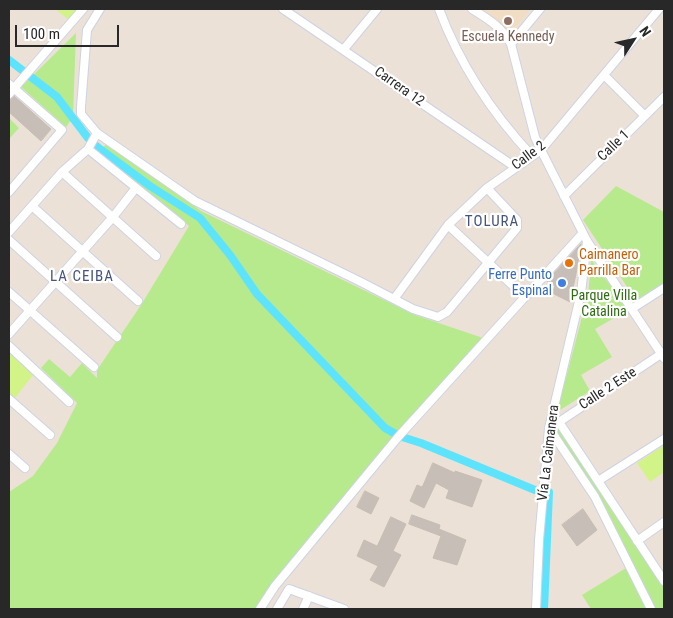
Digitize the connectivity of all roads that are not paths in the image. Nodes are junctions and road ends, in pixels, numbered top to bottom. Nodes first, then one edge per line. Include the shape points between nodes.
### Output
1 (83, 9) edge
2 (100, 9) edge
3 (282, 9) edge
4 (377, 9) edge
5 (439, 9) edge
6 (472, 9) edge
7 (540, 9) edge
8 (659, 9) edge
9 (78, 16) junction
10 (88, 27) junction
11 (511, 44) junction
12 (344, 49) junction
13 (604, 75) junction
14 (11, 89) edge
15 (664, 97) edge
16 (645, 116) junction
17 (98, 133) junction
18 (88, 149) junction
19 (542, 150) junction
20 (532, 156) junction
21 (515, 167) junction
22 (62, 172) junction
23 (487, 188) junction
24 (135, 189) junction
25 (9, 192) edge
26 (564, 196) junction
27 (32, 206) junction
28 (113, 217) junction
29 (181, 224) dead end
30 (448, 224) junction
31 (9, 232) edge
32 (585, 237) junction
33 (9, 240) edge
34 (83, 251) junction
35 (156, 256) dead end
36 (489, 263) junction
37 (56, 281) junction
38 (664, 288) edge
39 (9, 292) edge
40 (524, 296) junction
41 (394, 299) junction
42 (138, 301) dead end
43 (633, 308) junction
44 (30, 310) junction
45 (9, 334) edge
46 (117, 338) dead end
47 (9, 346) edge
48 (663, 355) edge
49 (94, 367) dead end
50 (9, 399) edge
51 (68, 402) dead end
52 (559, 422) junction
53 (550, 424) junction
54 (50, 435) dead end
55 (664, 439) edge
56 (9, 454) edge
57 (26, 468) dead end
58 (598, 481) junction
59 (664, 522) edge
60 (637, 541) junction
61 (664, 580) edge
62 (309, 596) junction
63 (260, 609) edge
64 (278, 609) edge
65 (303, 609) edge
66 (344, 609) edge
67 (536, 609) edge
68 (651, 609) edge

1 - 9 street
2 - 10 street
3 - 12 street, Carrera 12
4 - 12 street
5 - 20 street via 450,37 478,88 512,135
6 - 11 street via 495,24
7 - 11 street
8 - 13 street, Calle 2
9 - 10 street
9 - 14 street
10 - 17 street via 80,107
11 - 19 street via 535,137
12 - 21 street, Carrera 12
13 - 16 street
13 - 19 street, Calle 2
14 - 25 street via 62,130
15 - 16 street, Calle 1
16 - 26 street, Calle 1
17 - 18 street
17 - 41 street via 195,201
18 - 22 street
18 - 24 street
19 - 20 street, Calle 2
19 - 26 street
20 - 21 street, Calle 2
21 - 23 street, Calle 2
22 - 27 street
22 - 28 street
23 - 30 street, Calle 2
23 - 36 street via 517,220 517,228
24 - 28 street
24 - 29 street
26 - 32 street
27 - 31 street
27 - 34 street
28 - 34 street
28 - 35 street
30 - 36 street
30 - 41 street, Calle 2
32 - 40 street
32 - 43 street
32 - 53 street, Vía La Caimanera via 581,294
33 - 37 street
34 - 37 street
34 - 42 street
36 - 40 street
36 - 41 street via 438,317 426,315
37 - 44 street
37 - 46 street
38 - 43 street
39 - 44 street
40 - 63 street via 347,497
43 - 48 street
44 - 45 street
44 - 49 street
47 - 51 street
48 - 52 street, Calle 2 Este
50 - 54 street
52 - 53 street
52 - 58 street
53 - 67 street, Vía La Caimanera
53 - 68 street via 595,497
55 - 58 street
56 - 57 street
58 - 60 street
59 - 60 street
60 - 61 street
62 - 64 street via 289,589
62 - 65 street
62 - 66 street

